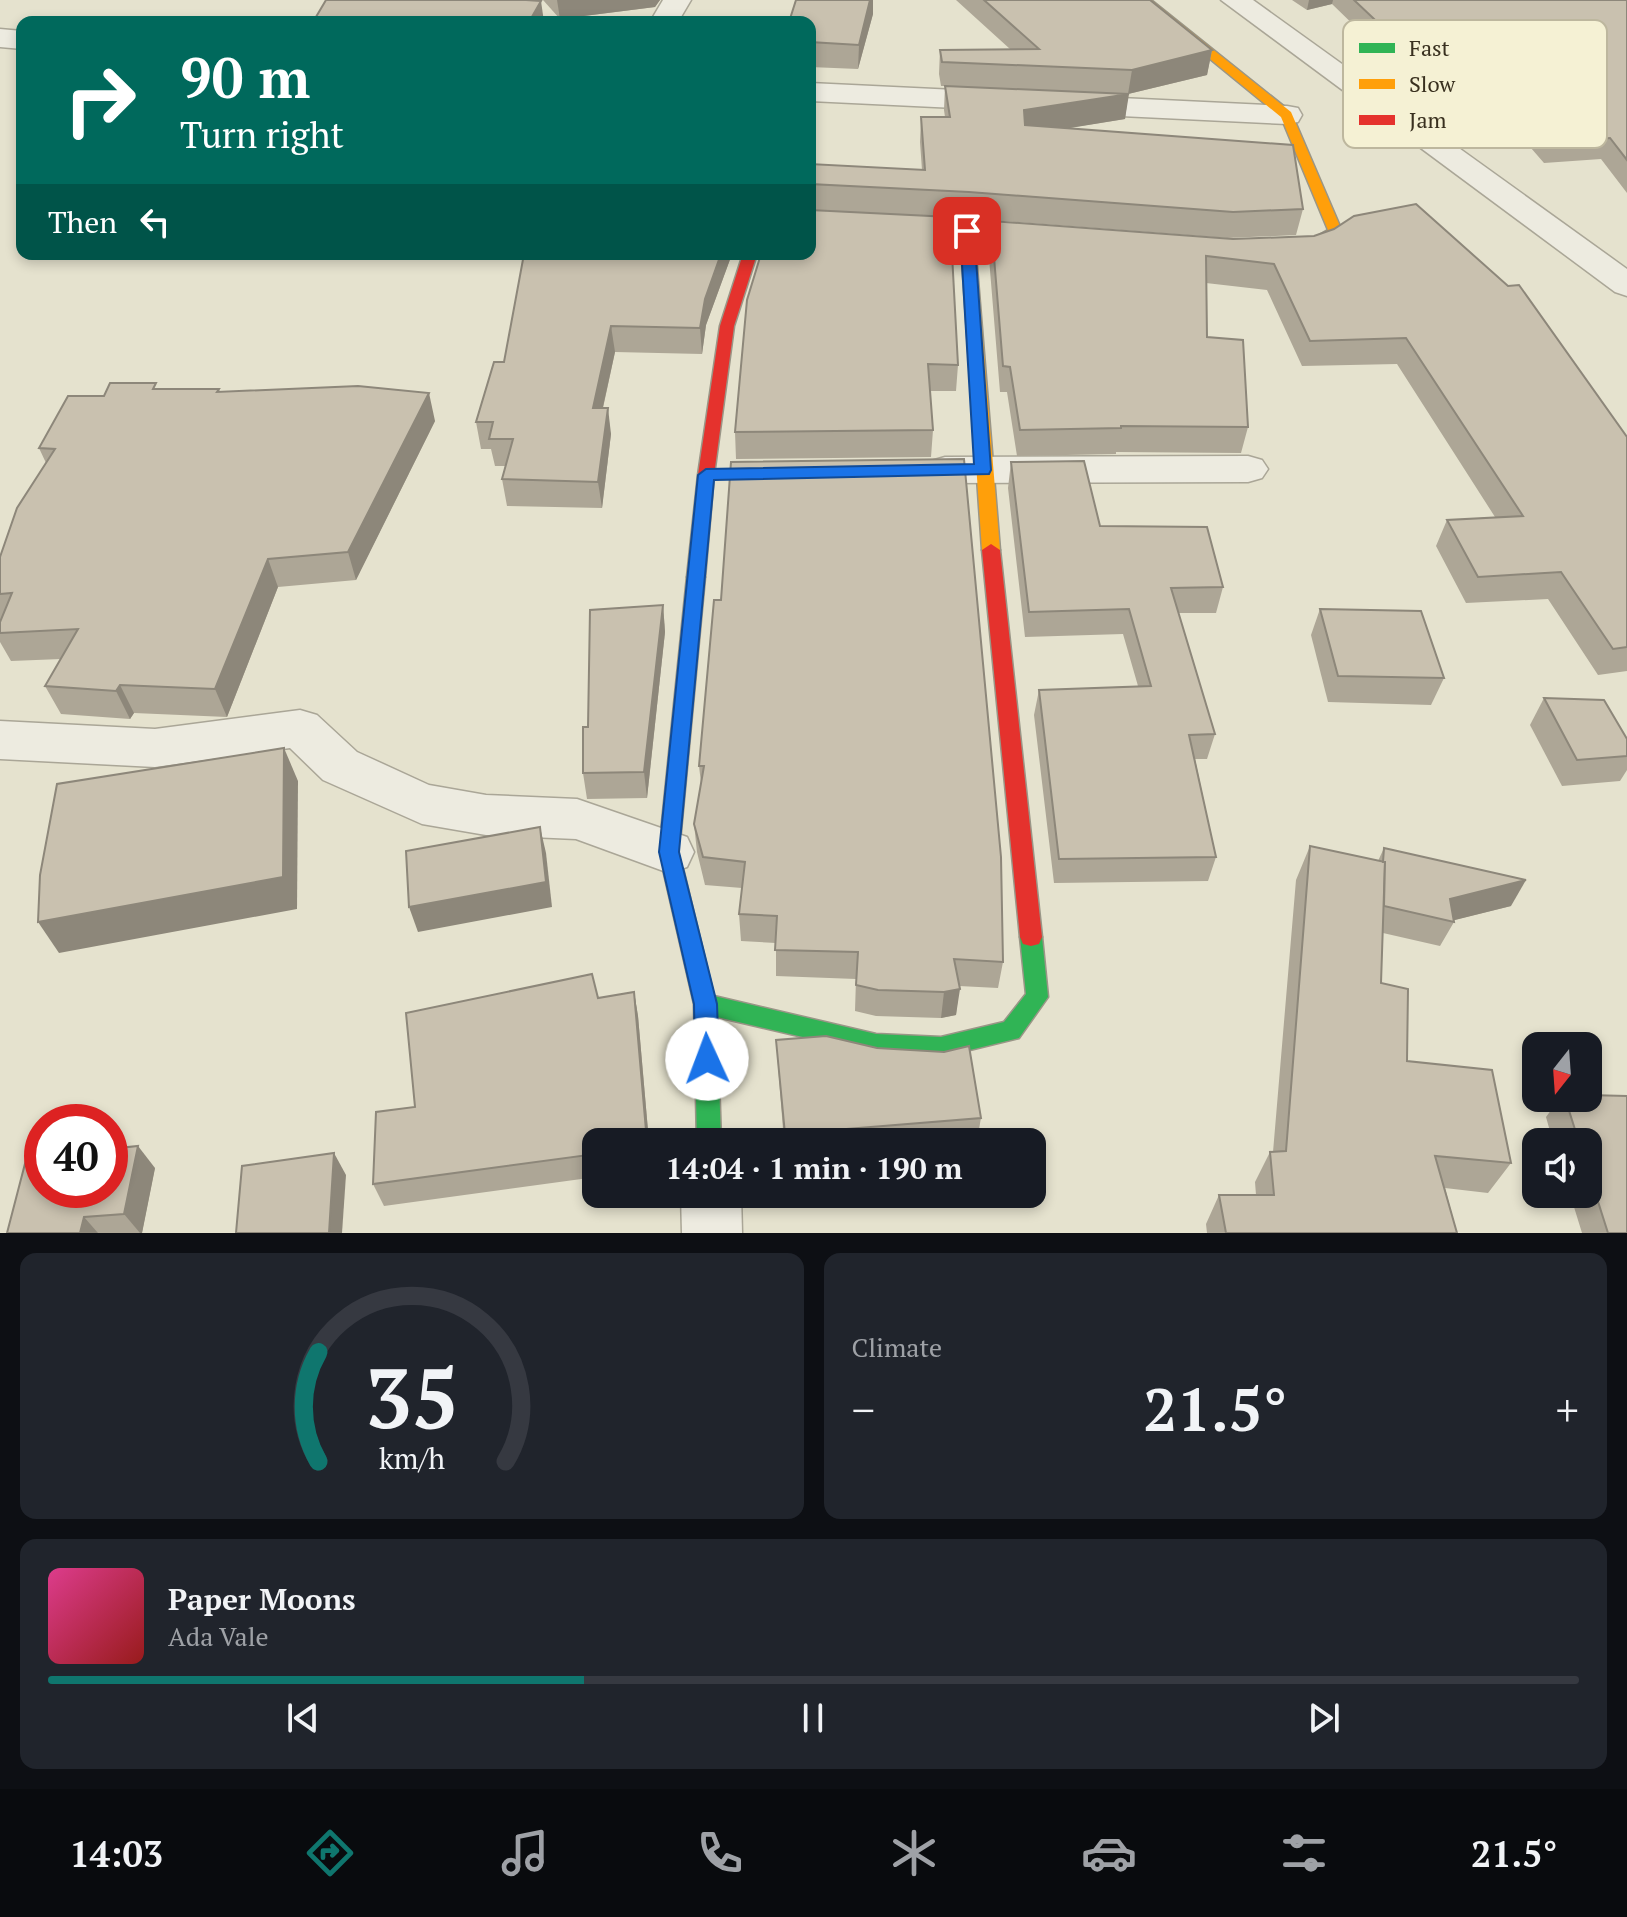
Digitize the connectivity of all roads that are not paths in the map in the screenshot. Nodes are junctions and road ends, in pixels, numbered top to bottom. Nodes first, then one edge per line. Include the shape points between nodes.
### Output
1 (1144, 0) edge
2 (1235, 0) edge
3 (1343, 79) edge
4 (820, 92) edge
5 (1287, 115) junction
6 (1439, 148) edge
7 (967, 231) dead end
8 (1259, 250) edge
9 (748, 260) edge
10 (1627, 285) edge
11 (1248, 469) dead end
12 (983, 470) junction
13 (906, 471) edge
14 (0, 740) edge
15 (669, 852) junction
16 (705, 1004) junction
17 (709, 1128) edge
18 (711, 1208) edge
19 (712, 1233) edge

1 - 5 street
2 - 3 street
4 - 5 street
5 - 8 street via 1335,231 1307,248
6 - 10 street
7 - 12 street
9 - 15 street via 727,326 722,474
11 - 12 street
12 - 13 street
12 - 16 street via 1037,997 1011,1031 941,1047 876,1044
14 - 15 street via 155,748 300,728 340,766 422,804 486,815 577,819
15 - 16 street
16 - 17 street
18 - 19 street

